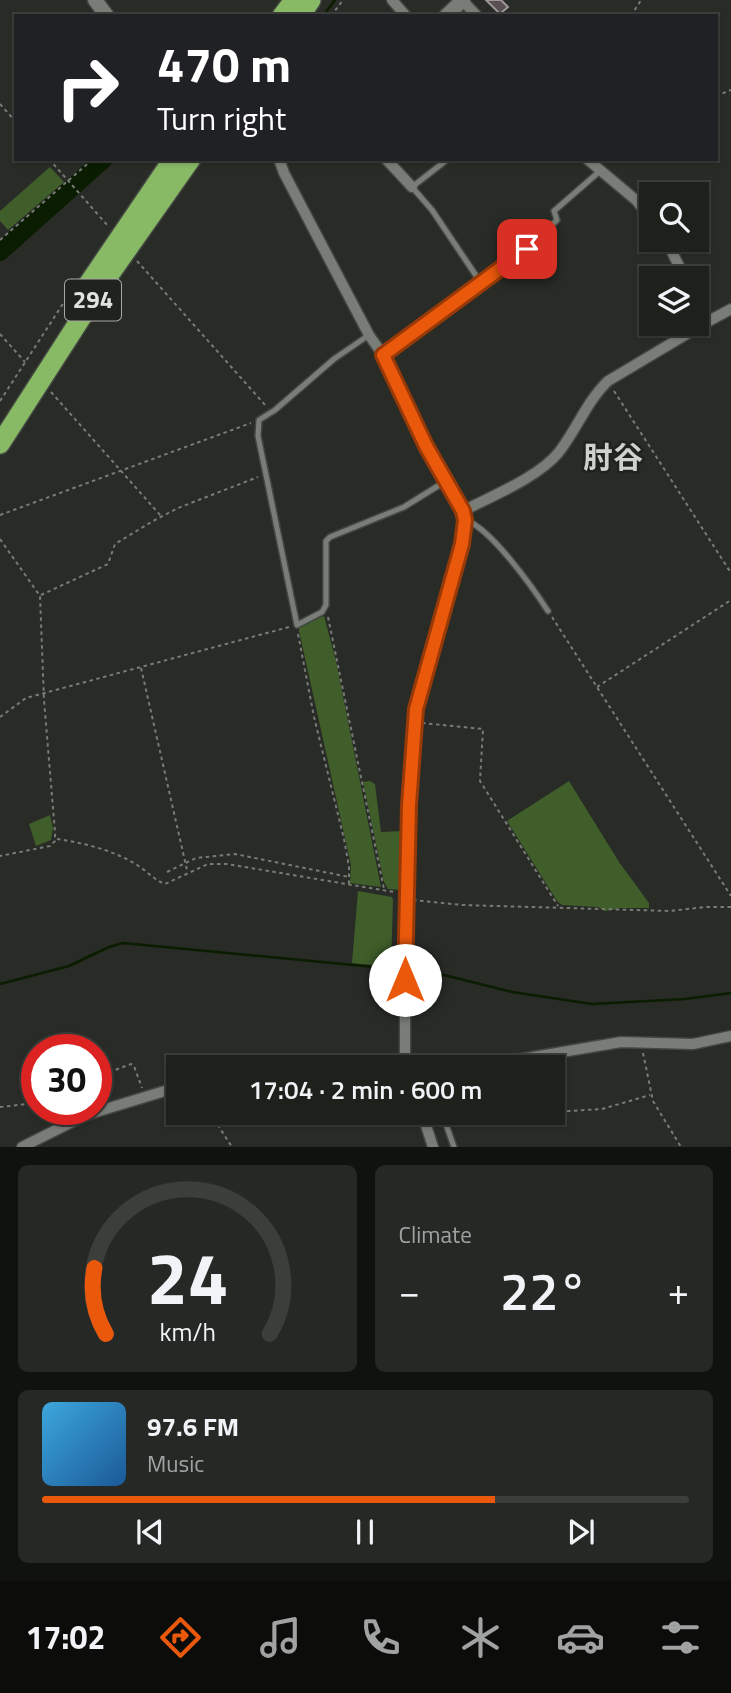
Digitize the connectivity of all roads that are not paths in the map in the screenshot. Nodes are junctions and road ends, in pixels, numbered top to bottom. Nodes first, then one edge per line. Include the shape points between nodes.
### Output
1 (393, 0) edge
2 (463, 0) edge
3 (404, 14) edge
4 (448, 14) edge
5 (475, 14) edge
6 (172, 161) edge
7 (189, 161) edge
8 (280, 161) edge
9 (388, 161) edge
10 (445, 161) edge
11 (589, 161) edge
12 (600, 171) junction
13 (412, 187) junction
14 (639, 204) edge
15 (122, 244) junction
16 (481, 284) junction
17 (731, 309) edge
18 (709, 320) edge
19 (369, 335) junction
20 (682, 336) edge
21 (383, 355) junction
22 (0, 420) edge
23 (0, 444) edge
24 (447, 480) junction
25 (464, 516) junction
26 (548, 611) road end
27 (731, 1036) edge
28 (404, 1055) edge
29 (543, 1055) edge
30 (166, 1091) edge
31 (426, 1125) edge
32 (446, 1125) edge
33 (22, 1147) edge
34 (433, 1147) edge
35 (454, 1147) edge

1 - 3 street
2 - 4 street
2 - 5 street
6 - 15 highway, 294
7 - 15 highway, 294
8 - 19 street
9 - 13 street
10 - 13 lane
11 - 12 street
12 - 14 street
12 - 16 lane via 554,211 557,220 527,249
13 - 16 lane
15 - 22 highway, 294
15 - 23 highway, 294
16 - 21 lane
17 - 18 street
19 - 21 street
19 - 24 lane via 259,420 258,436 297,625 326,605 326,541 330,537 404,508
20 - 25 street via 595,393 553,460
21 - 24 street
24 - 25 street
25 - 26 lane via 490,537
25 - 28 street via 462,544 414,723 405,897
27 - 29 street via 684,1045 641,1041
30 - 33 street via 86,1115
31 - 34 street
32 - 35 lane

